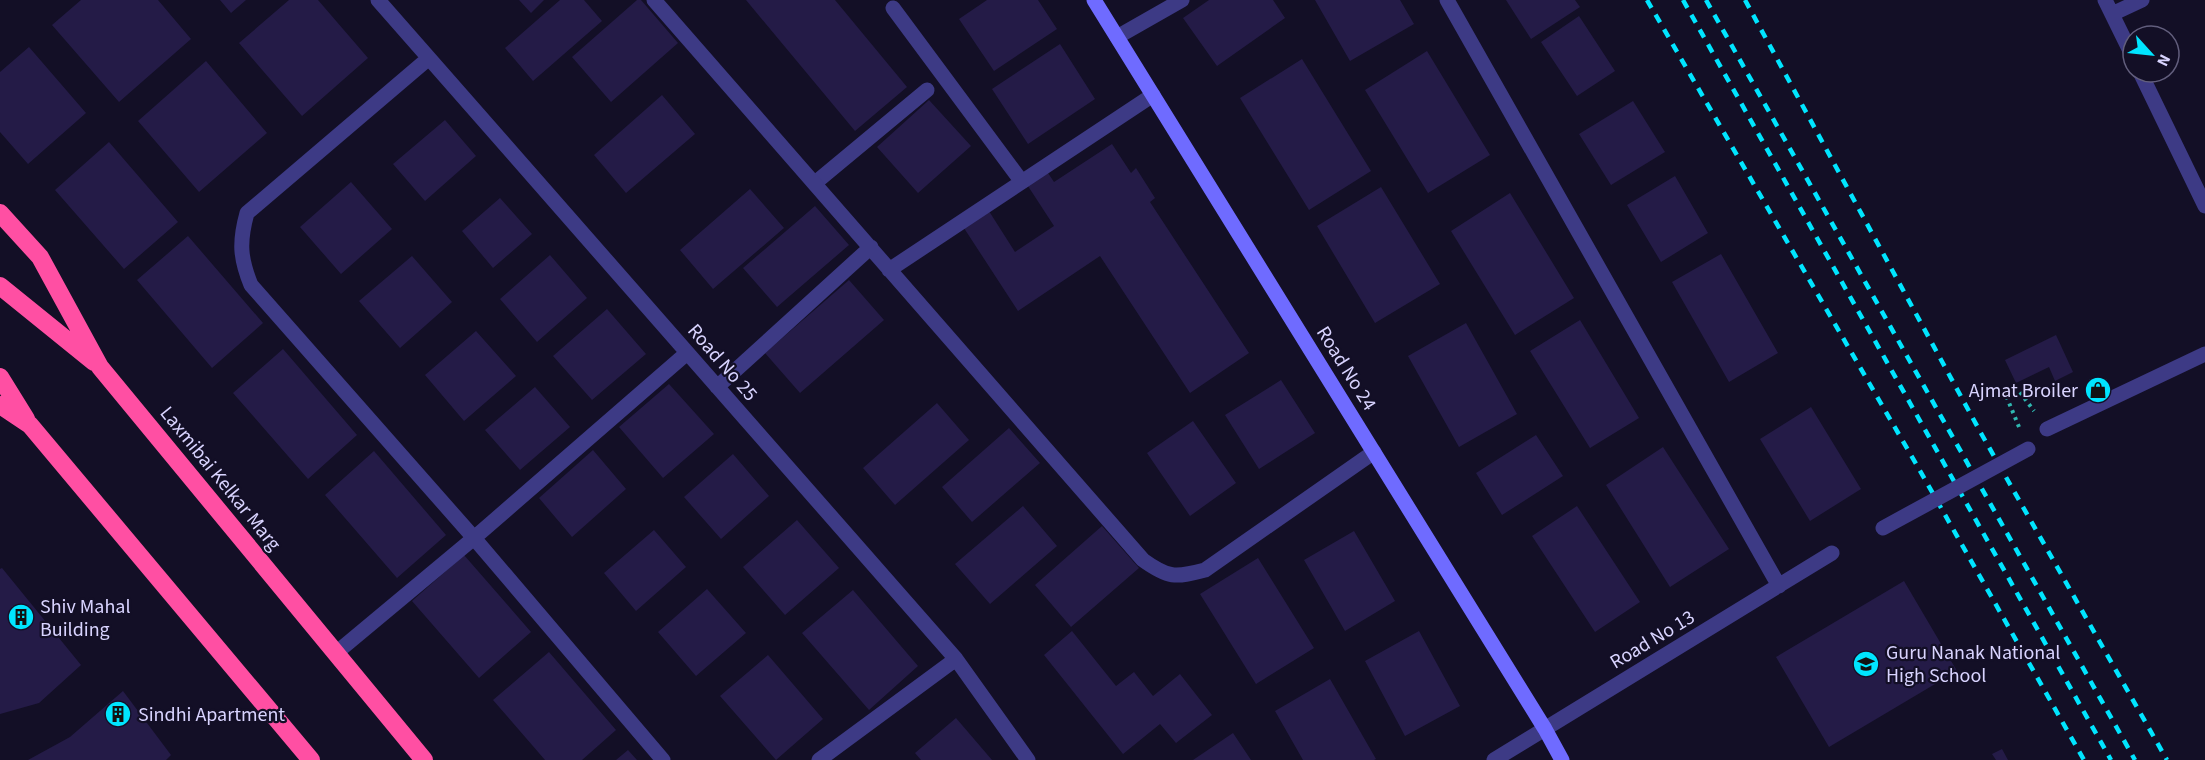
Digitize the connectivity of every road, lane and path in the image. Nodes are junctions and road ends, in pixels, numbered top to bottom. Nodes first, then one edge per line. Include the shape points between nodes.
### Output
1 (378, 0) edge
2 (654, 0) edge
3 (1094, 0) edge
4 (1182, 0) edge
5 (1447, 0) edge
6 (2142, 0) edge
7 (2109, 7) edge
8 (893, 8) dead end
9 (2121, 32) edge
10 (1117, 37) junction
11 (429, 58) junction
12 (2146, 84) edge
13 (927, 90) dead end
14 (1153, 95) junction
15 (1022, 182) junction
16 (815, 183) junction
17 (2205, 206) edge
18 (0, 213) edge
19 (871, 247) junction
20 (889, 270) junction
21 (2, 288) edge
22 (687, 353) junction
23 (2205, 354) edge
24 (100, 367) junction
25 (0, 377) edge
26 (717, 387) junction
27 (0, 405) edge
28 (30, 426) junction
29 (2047, 429) joint
30 (2028, 449) joint
31 (1374, 452) junction
32 (1883, 528) dead end
33 (474, 538) junction
34 (1832, 553) dead end
35 (1779, 586) junction
36 (336, 653) junction
37 (956, 660) junction
38 (1545, 729) junction
39 (311, 760) edge
40 (424, 760) edge
41 (663, 760) edge
42 (819, 760) edge
43 (1028, 760) edge
44 (1494, 760) edge
45 (1562, 760) edge

1 - 11 street, Road No 25
2 - 16 street
3 - 10 street, Road No 24
4 - 10 street
5 - 35 street
6 - 7 street
7 - 9 street
8 - 15 street
10 - 14 street, Road No 24
11 - 22 street, Road No 25
11 - 33 street via 247,213 241,234 242,263 251,285
12 - 17 street
13 - 16 street
14 - 15 street
14 - 31 street, Road No 24
15 - 20 street
16 - 19 street
18 - 24 highway, Laxmibai Kelkar Marg via 40,257
19 - 20 street
19 - 26 street
20 - 31 street via 1143,560 1163,574 1185,575 1205,570
21 - 24 highway
22 - 26 street, Road No 25
22 - 33 street
23 - 29 street
24 - 36 highway, Laxmibai Kelkar Marg
25 - 28 highway
26 - 37 street, Road No 25
27 - 28 highway
28 - 39 highway
29 - 30 path via 2019,391 2004,393
30 - 32 street, bridge
31 - 38 street, Road No 24
33 - 36 street
33 - 41 street
34 - 35 street, Road No 13
35 - 38 street, Road No 13
36 - 40 highway, Laxmibai Kelkar Marg
37 - 42 street
37 - 43 street, Road No 25
38 - 44 street, Road No 13
38 - 45 street, Road No 24

